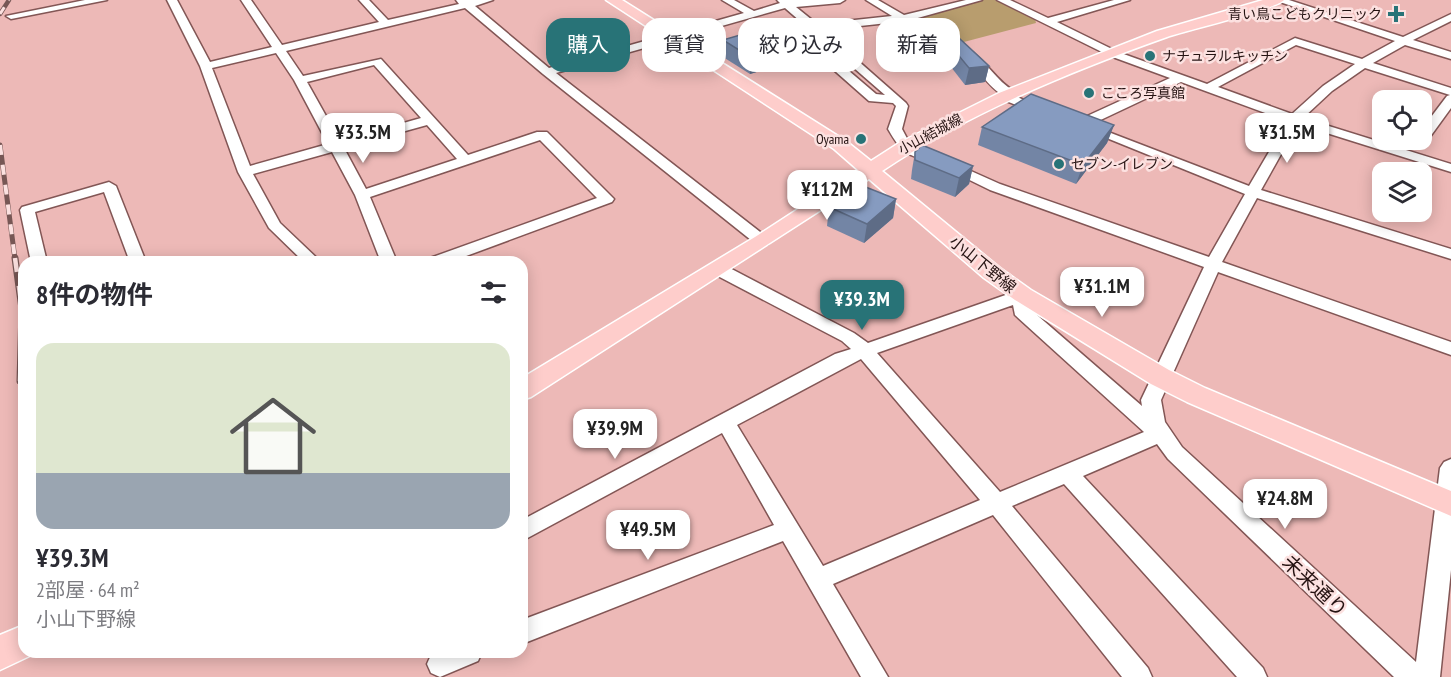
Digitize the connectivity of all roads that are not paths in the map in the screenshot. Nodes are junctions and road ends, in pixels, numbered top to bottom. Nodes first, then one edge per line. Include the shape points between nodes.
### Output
1 (22, 0) edge
2 (102, 0) edge
3 (172, 0) edge
4 (246, 0) edge
5 (364, 0) edge
6 (488, 0) edge
7 (613, 0) edge
8 (727, 0) edge
9 (840, 0) edge
10 (871, 0) edge
11 (977, 0) edge
12 (1002, 0) edge
13 (1125, 0) edge
14 (1278, 0) edge
15 (464, 2) edge
16 (783, 2) edge
17 (771, 8) junction
18 (752, 14) junction
19 (642, 18) edge
20 (782, 18) edge
21 (801, 18) edge
22 (899, 18) edge
23 (907, 18) edge
24 (1450, 18) edge
25 (726, 21) edge
26 (1047, 22) junction
27 (386, 24) junction
28 (1404, 41) junction
29 (278, 49) junction
30 (960, 50) edge
31 (1114, 54) junction
32 (1451, 56) edge
33 (1365, 64) junction
34 (207, 66) junction
35 (546, 71) edge
36 (547, 72) edge
37 (726, 72) edge
38 (843, 72) edge
39 (864, 72) edge
40 (1180, 78) junction
41 (300, 80) junction
42 (1208, 88) junction
43 (1451, 92) edge
44 (1008, 95) junction
45 (897, 99) junction
46 (1451, 99) edge
47 (1294, 119) junction
48 (429, 120) junction
49 (1069, 121) junction
50 (1432, 125) edge
51 (905, 147) junction
52 (336, 148) junction
53 (1414, 150) edge
54 (1410, 155) junction
55 (465, 160) junction
56 (1451, 168) edge
57 (870, 169) junction
58 (245, 172) junction
59 (1252, 192) junction
60 (362, 195) junction
61 (762, 241) junction
62 (1451, 254) edge
63 (38, 256) edge
64 (136, 256) edge
65 (308, 256) edge
66 (387, 256) edge
67 (452, 256) edge
68 (1213, 264) junction
69 (718, 269) junction
70 (1023, 295) junction
71 (1451, 349) edge
72 (864, 350) junction
73 (1160, 377) junction
74 (528, 386) edge
75 (726, 423) junction
76 (1160, 434) junction
77 (1451, 468) edge
78 (1067, 473) junction
79 (1449, 503) edge
80 (996, 504) junction
81 (528, 528) edge
82 (789, 529) junction
83 (818, 579) junction
84 (1444, 594) edge
85 (528, 630) edge
86 (18, 644) edge
87 (0, 653) edge
88 (454, 658) edge
89 (440, 664) dead end
90 (875, 677) edge
91 (1139, 677) edge
92 (1254, 677) edge
93 (1413, 677) edge
94 (1427, 677) edge

1 - 2 street via 11,16
3 - 34 street
4 - 29 street
5 - 27 street
6 - 15 street
7 - 19 main road, 小山下野線
8 - 18 street
9 - 16 street
10 - 22 street
11 - 23 street
12 - 26 street
13 - 26 street
14 - 28 street
14 - 31 main road, 小山結城線 via 1193,23
15 - 27 street
15 - 35 street
16 - 17 street
16 - 21 street
17 - 18 street
17 - 20 street
18 - 25 street
24 - 28 street, 未来通り
26 - 31 street
27 - 29 street
28 - 32 street
28 - 33 street, 未来通り
29 - 34 street
29 - 41 street
30 - 44 street
31 - 40 street
31 - 44 main road, 小山結城線
33 - 42 street via 1295,41
33 - 43 street
33 - 47 street, 未来通り via 1308,103
34 - 58 street
36 - 61 street
37 - 57 main road, 小山下野線 via 840,145
38 - 45 street via 873,98
39 - 45 street
40 - 42 street
40 - 49 street
41 - 48 street via 377,61
41 - 52 street
42 - 47 street
44 - 49 street
44 - 51 main road, 小山結城線
45 - 51 street via 902,106 895,129
46 - 50 street
47 - 54 street
47 - 59 street, 未来通り
48 - 52 street
48 - 55 street
49 - 59 street
51 - 57 main road, 小山結城線
51 - 68 street via 995,187
52 - 58 street
52 - 60 street
53 - 54 street
54 - 56 street
55 - 60 street
55 - 67 street via 542,135 607,199
57 - 61 main road, 小山結城線
57 - 70 main road, 小山下野線
58 - 65 street via 274,225
59 - 62 street
59 - 68 street, 未来通り
60 - 66 street
61 - 69 main road, 小山結城線
63 - 64 street via 27,210 109,186
68 - 71 street
68 - 73 street, 未来通り
69 - 72 street via 848,337
69 - 74 main road, 小山結城線
70 - 72 street
70 - 73 main road, 小山下野線
70 - 76 street via 1021,311
72 - 75 street
72 - 80 street
73 - 76 street, 未来通り via 1151,400 1151,416
73 - 79 main road, 小山下野線
75 - 81 street
75 - 82 street
76 - 78 street
76 - 93 street, 未来通り via 1223,501
77 - 79 street
78 - 80 street
78 - 92 street
79 - 84 street
80 - 83 street
80 - 91 street
82 - 83 street
82 - 85 street
83 - 90 street
84 - 94 street
86 - 87 main road
88 - 89 street

